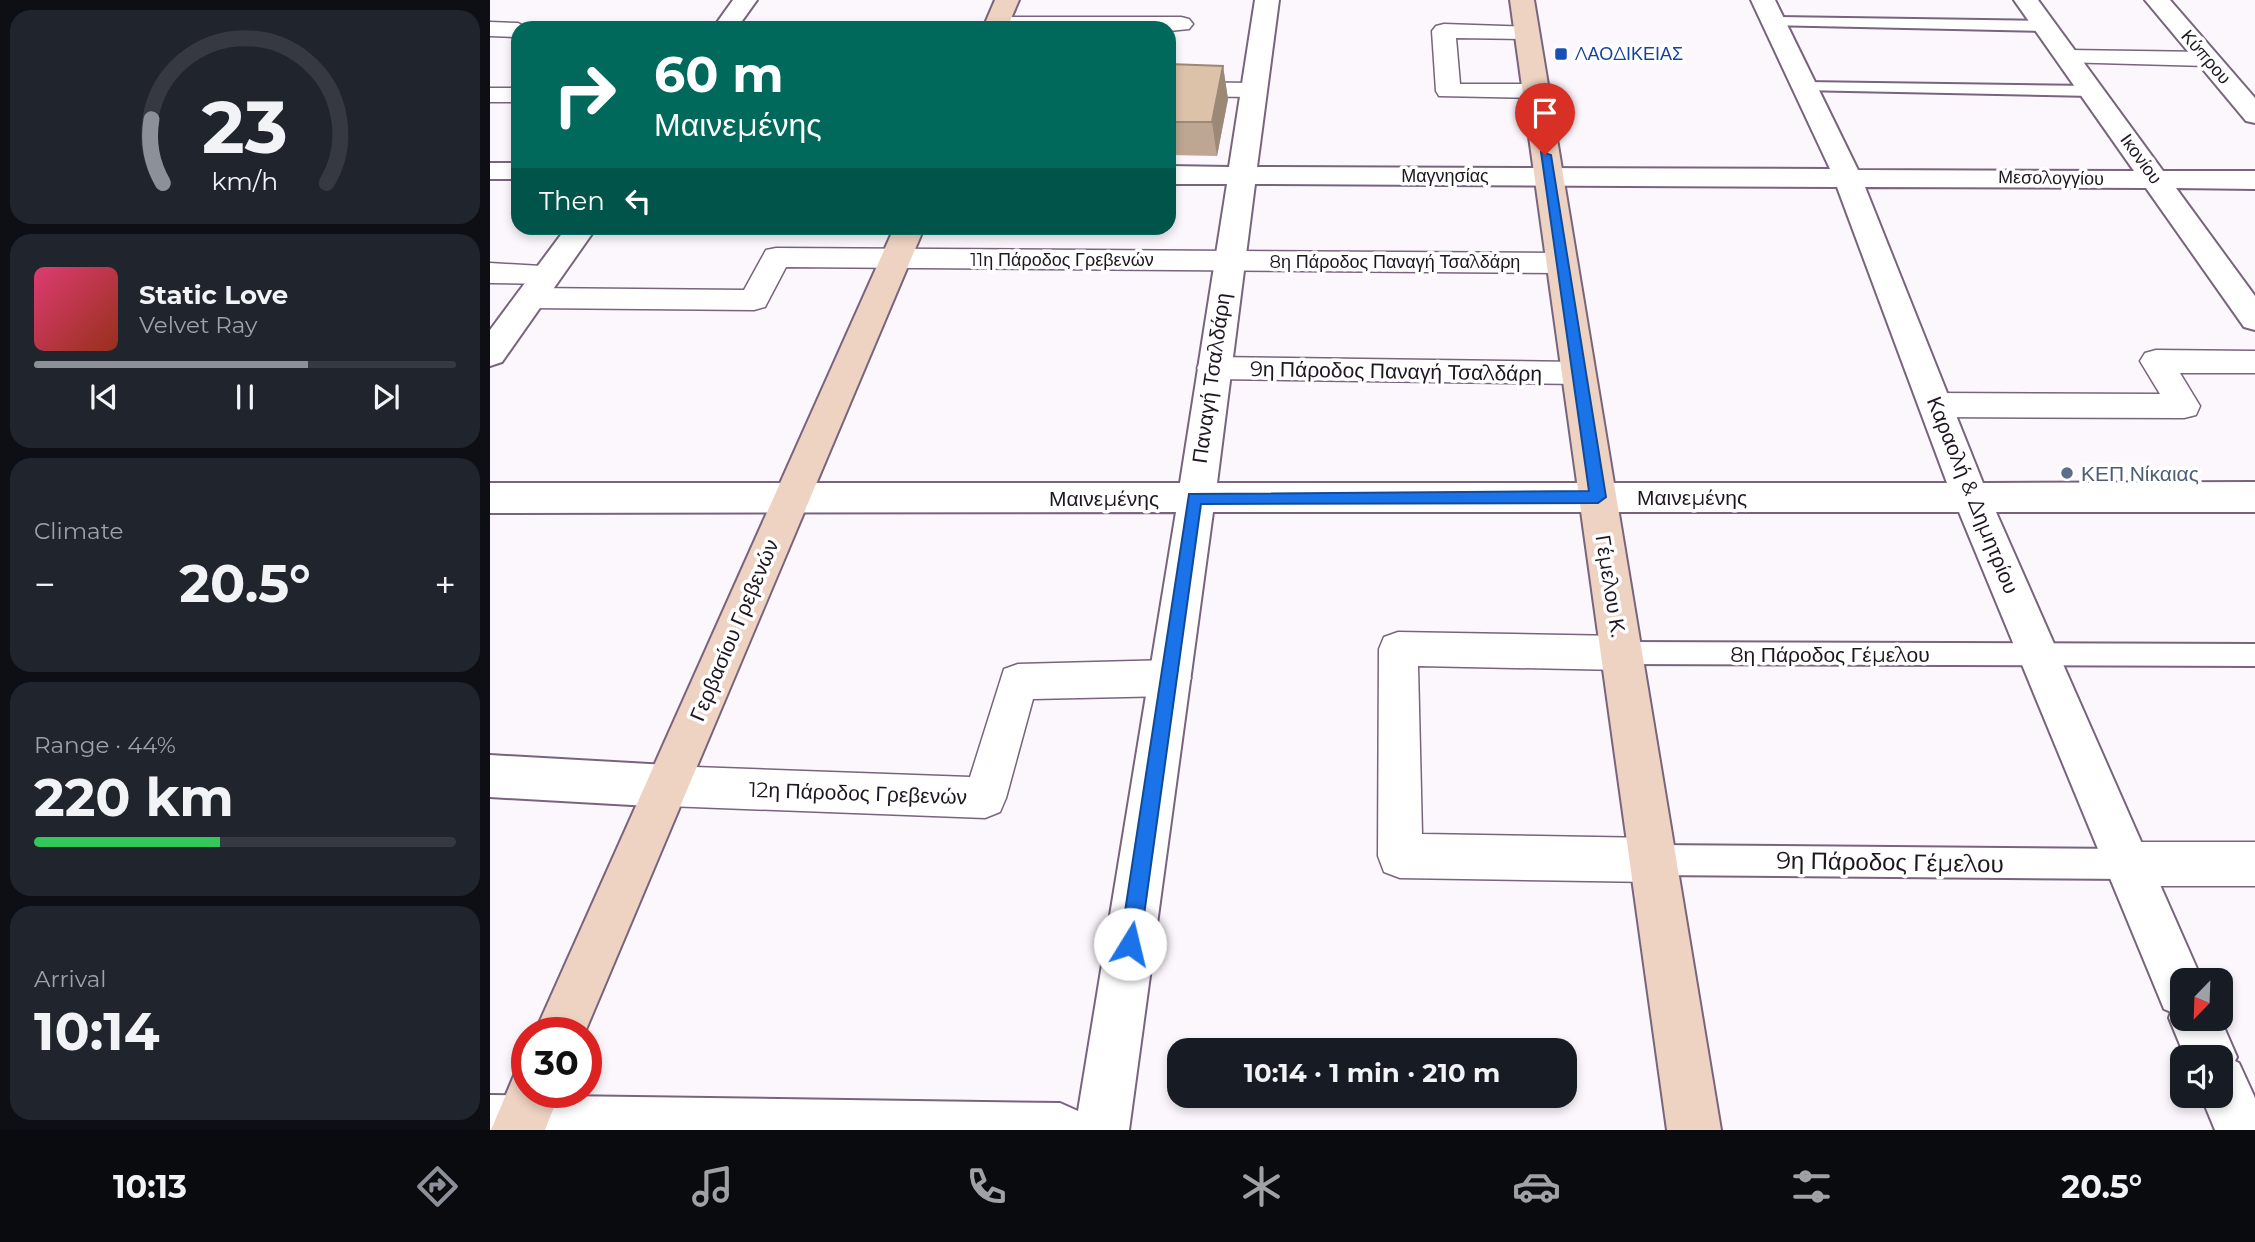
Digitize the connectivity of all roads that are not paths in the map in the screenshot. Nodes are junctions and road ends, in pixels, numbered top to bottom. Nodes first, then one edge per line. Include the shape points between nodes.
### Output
1 (745, 0) edge
2 (1007, 0) edge
3 (1267, 0) edge
4 (2026, 0) edge
5 (2157, 0) edge
6 (1769, 11) edge
7 (1524, 16) edge
8 (730, 21) edge
9 (998, 21) edge
10 (1176, 24) edge
11 (1181, 24) dead end
12 (2045, 26) junction
13 (490, 29) edge
14 (511, 30) edge
15 (2068, 57) junction
16 (2214, 67) junction
17 (2255, 75) edge
18 (1805, 87) junction
19 (1176, 89) edge
20 (1253, 90) junction
21 (1535, 91) junction
22 (2092, 91) junction
23 (490, 95) edge
24 (511, 95) edge
25 (2255, 115) edge
26 (490, 171) edge
27 (511, 171) edge
28 (1176, 175) edge
29 (1241, 175) junction
30 (1549, 176) junction
31 (1847, 176) junction
32 (2156, 179) junction
33 (2255, 180) edge
34 (576, 235) edge
35 (902, 243) edge
36 (1228, 261) junction
37 (1562, 263) junction
38 (490, 273) edge
39 (539, 286) junction
40 (2254, 316) edge
41 (490, 354) edge
42 (2255, 362) edge
43 (1213, 368) junction
44 (1579, 373) junction
45 (1935, 405) junction
46 (1970, 495) junction
47 (1598, 497) junction
48 (2255, 497) edge
49 (490, 498) edge
50 (792, 498) junction
51 (1194, 498) junction
52 (1621, 653) junction
53 (2039, 655) junction
54 (2255, 655) edge
55 (1171, 678) junction
56 (490, 776) edge
57 (667, 786) junction
58 (1653, 860) junction
59 (2128, 864) junction
60 (2255, 864) edge
61 (2172, 968) edge
62 (567, 1017) edge
63 (2233, 1108) edge
64 (516, 1116) edge
65 (1060, 1130) edge
66 (1102, 1130) edge
67 (1695, 1130) edge
68 (2242, 1130) edge

1 - 8 street
2 - 9 main road
3 - 20 street, Παναγή Τσαλδάρη
4 - 12 street, Ικονίου
5 - 16 street, Κύπρου
6 - 12 lane
6 - 18 street, Καραολή & Δημητρίου
7 - 21 main road, Γέμελου Κ.
7 - 21 street via 1444,31 1448,91
10 - 11 street
12 - 15 street, Ικονίου
13 - 14 street
15 - 16 street
15 - 22 street, Ικονίου
16 - 17 street
16 - 25 street, Κύπρου
18 - 22 lane
18 - 31 street, Καραολή & Δημητρίου
19 - 20 street
20 - 29 street, Παναγή Τσαλδάρη
21 - 30 main road, Γέμελου Κ.
22 - 32 street, Ικονίου
23 - 24 street
26 - 27 street
28 - 29 street, Μαγνησίας
29 - 30 street, Μαγνησίας
29 - 36 street, Παναγή Τσαλδάρη
30 - 31 street, Μαγνησίας
30 - 37 main road, Γέμελου Κ.
31 - 32 street, Μεσολογγίου
31 - 45 street, Καραολή & Δημητρίου
32 - 33 street, Μεσολογγίου
32 - 40 street, Ικονίου
34 - 39 street
35 - 36 street, 11η Πάροδος Γρεβενών
35 - 39 street, 11η Πάροδος Γρεβενών via 776,257 754,300
35 - 50 main road, Γερβασίου Γρεβενών
36 - 37 street, 8η Πάροδος Παναγή Τσαλδάρη
36 - 43 street, Παναγή Τσαλδάρη
37 - 44 main road, Γέμελου Κ.
38 - 39 street
39 - 41 street
42 - 45 street via 2156,361 2184,406
43 - 44 street, 9η Πάροδος Παναγή Τσαλδάρη
43 - 51 street, Παναγή Τσαλδάρη
44 - 47 main road, Γέμελου Κ.
45 - 46 street, Καραολή & Δημητρίου
46 - 47 street, Μαινεμένης
46 - 48 street, Μαινεμένης
46 - 53 street, Καραολή & Δημητρίου
47 - 51 street, Μαινεμένης
47 - 52 main road, Γέμελου Κ.
49 - 50 street, Μαινεμένης
50 - 51 street, Μαινεμένης
50 - 57 main road, Γερβασίου Γρεβενών
51 - 55 street, Παναγή Τσαλδάρη
52 - 53 lane, 8η Πάροδος Γέμελου
52 - 58 main road, Γέμελου Κ.
52 - 58 street via 1398,649 1400,856
53 - 54 lane, 8η Πάροδος Γέμελου
53 - 59 street, Καραολή & Δημητρίου
55 - 57 street, 12η Πάροδος Γρεβενών via 1018,682 985,798
55 - 66 street, Παναγή Τσαλδάρη
56 - 57 street
57 - 62 main road, Γερβασίου Γρεβενών
58 - 59 lane, 9η Πάροδος Γέμελου
58 - 67 main road, Γέμελου Κ.
59 - 60 street
59 - 61 street, Καραολή & Δημητρίου
63 - 68 street
64 - 65 street

